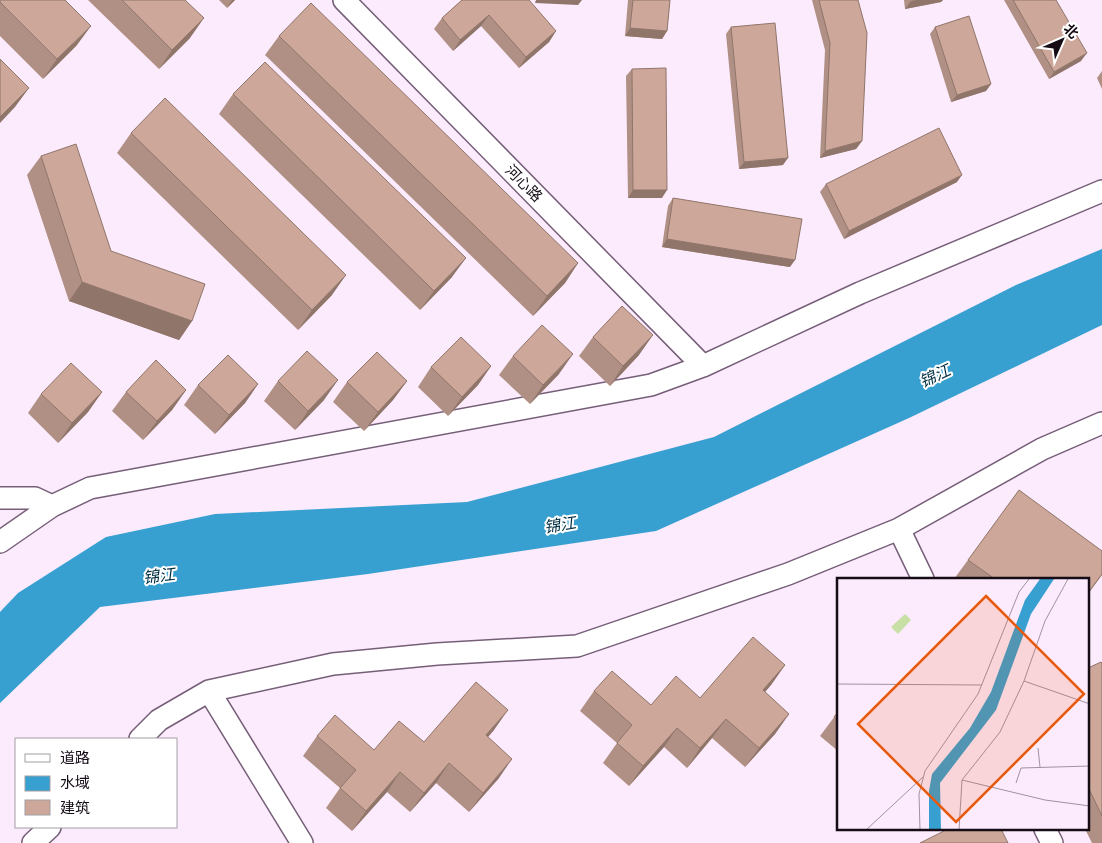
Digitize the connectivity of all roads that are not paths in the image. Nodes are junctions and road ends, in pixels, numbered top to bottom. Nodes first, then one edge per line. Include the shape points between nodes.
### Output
1 (344, 0) edge
2 (1102, 191) edge
3 (704, 366) junction
4 (1102, 423) edge
5 (0, 498) edge
6 (52, 506) junction
7 (899, 529) junction
8 (0, 542) edge
9 (923, 578) edge
10 (209, 691) junction
11 (141, 738) edge
12 (49, 828) edge
13 (1046, 830) edge
14 (33, 843) edge
15 (302, 843) edge
16 (1052, 843) edge

1 - 3 street, 河心路
2 - 3 street via 860,292
3 - 6 street via 651,385 90,488
4 - 7 street via 1042,449
5 - 6 street via 35,498
6 - 8 street
7 - 9 street
7 - 10 street via 788,574 577,646 333,664
10 - 11 street via 159,720
10 - 15 street
12 - 14 street
13 - 16 street

